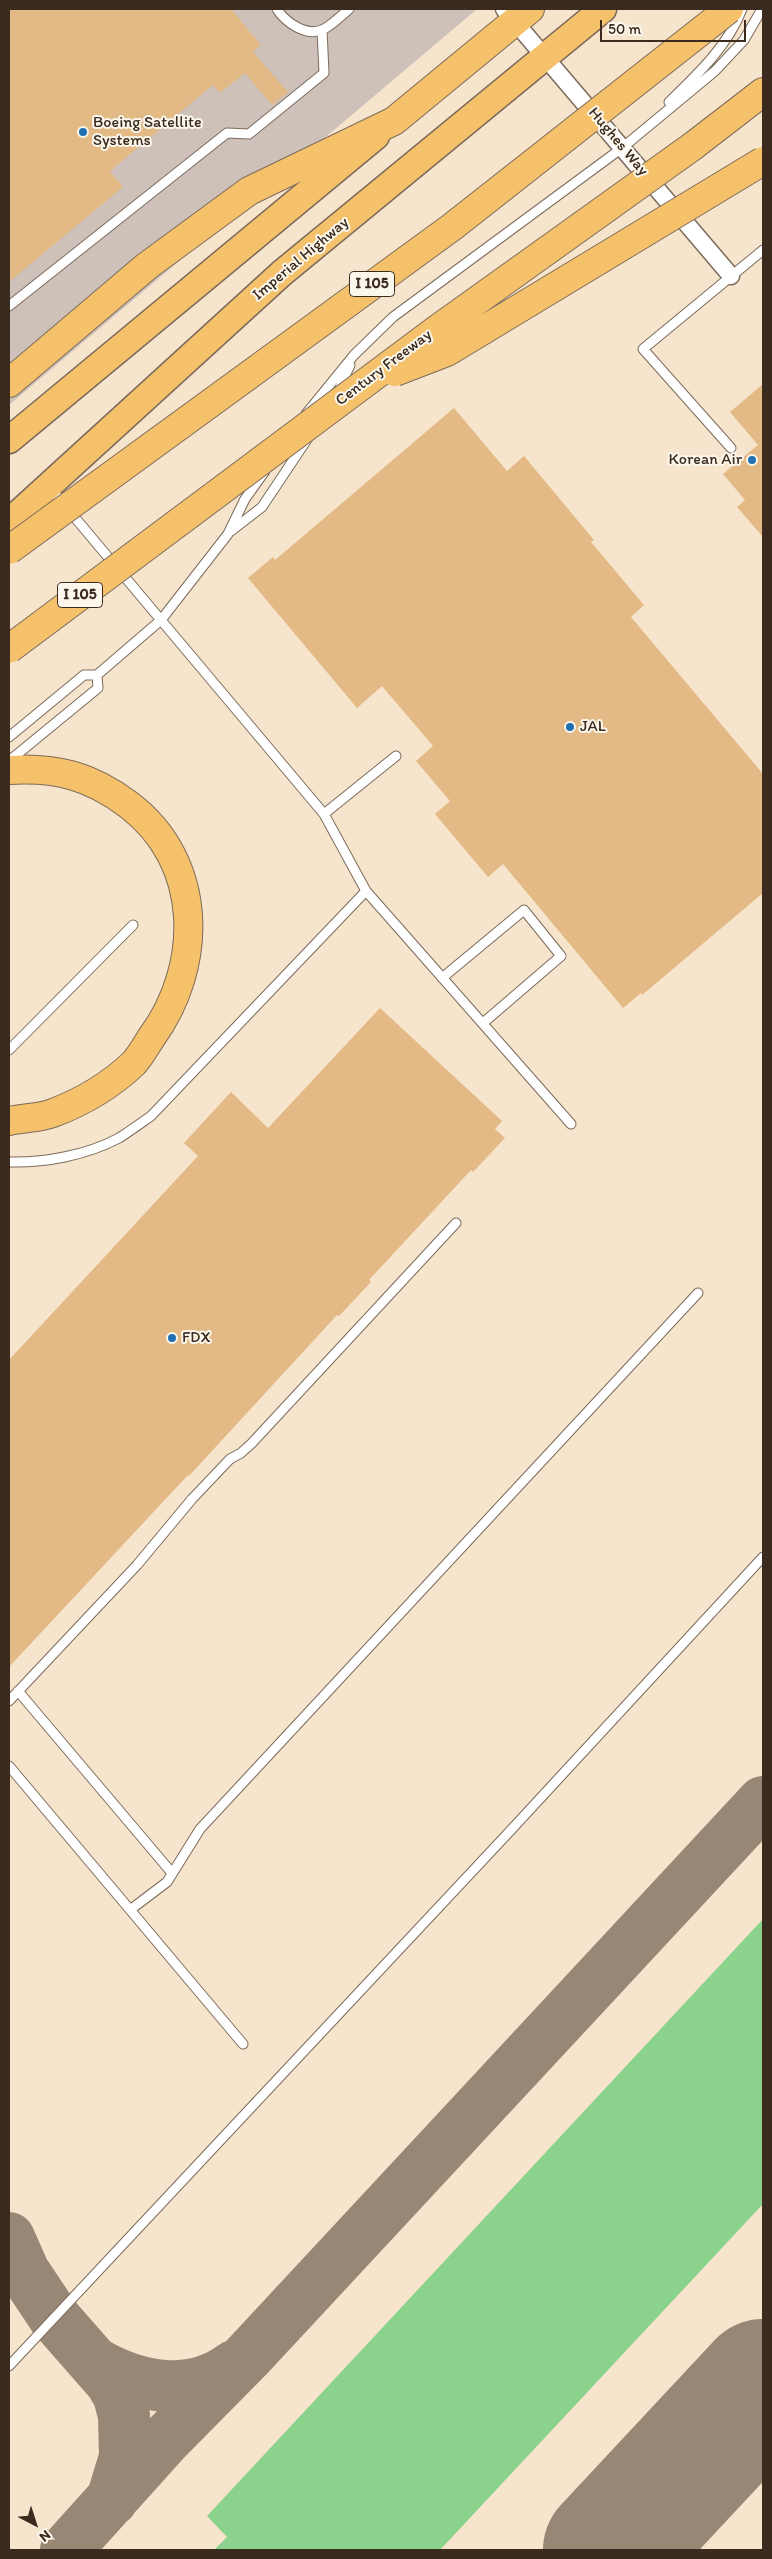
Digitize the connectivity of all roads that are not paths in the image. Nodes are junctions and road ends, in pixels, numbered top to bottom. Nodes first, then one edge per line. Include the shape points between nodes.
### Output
1 (277, 9) edge
2 (349, 9) edge
3 (603, 9) edge
4 (729, 9) edge
5 (742, 9) edge
6 (762, 9) edge
7 (516, 13) edge
8 (322, 30) junction
9 (545, 58) junction
10 (763, 92) edge
11 (394, 121) junction
12 (622, 148) junction
13 (763, 161) edge
14 (763, 250) edge
15 (732, 276) junction
16 (9, 306) edge
17 (354, 355) junction
18 (9, 383) edge
19 (362, 385) junction
20 (9, 440) edge
21 (731, 448) dead end
22 (48, 486) junction
23 (9, 522) edge
24 (228, 534) junction
25 (9, 550) edge
26 (161, 620) junction
27 (9, 649) edge
28 (97, 675) junction
29 (9, 737) edge
30 (396, 756) dead end
31 (9, 761) edge
32 (9, 770) edge
33 (324, 814) junction
34 (366, 891) junction
35 (133, 925) dead end
36 (442, 978) junction
37 (482, 1023) junction
38 (9, 1050) edge
39 (9, 1121) edge
40 (571, 1124) dead end
41 (9, 1162) edge
42 (456, 1223) dead end
43 (698, 1293) dead end
44 (763, 1557) edge
45 (18, 1692) junction
46 (9, 1701) edge
47 (9, 1766) edge
48 (172, 1873) junction
49 (130, 1910) junction
50 (243, 2044) dead end
51 (9, 2366) edge

1 - 8 lane via 298,28
2 - 8 lane
3 - 9 main road, Imperial Highway
4 - 25 highway, I 105, bridge via 452,227
5 - 12 lane via 734,30 694,78
6 - 12 lane via 744,40 715,71
7 - 9 street, Hughes Way
7 - 11 highway
8 - 16 lane via 324,73 249,134 227,132
9 - 12 street, Hughes Way
9 - 22 main road, Imperial Highway via 282,273
10 - 19 highway, Century Freeway / I 105, bridge
11 - 18 highway via 249,191 147,266
11 - 20 main road
12 - 15 street, Hughes Way
12 - 17 lane via 393,317
13 - 19 highway, bridge via 447,352
14 - 15 lane
15 - 21 lane via 643,349
17 - 24 lane via 319,395 245,499
17 - 24 lane via 336,396 262,507
19 - 27 highway, Century Freeway / I 105, bridge
22 - 23 main road, Imperial Highway
22 - 26 lane
24 - 26 lane
26 - 28 lane
26 - 33 lane
28 - 29 lane via 84,675
28 - 31 lane via 98,688
30 - 33 lane
32 - 39 highway via 71,774 108,788 142,814 166,843 184,882 189,929 183,976 166,1018 134,1062 95,1092 52,1113
33 - 34 lane
34 - 36 lane
34 - 41 lane via 151,1116 118,1138 75,1155 24,1163
35 - 38 lane
36 - 37 lane
36 - 37 lane via 524,910 562,956
37 - 40 lane
42 - 45 lane via 252,1443 230,1459 192,1499 137,1565
43 - 48 lane via 200,1829
44 - 51 lane
45 - 46 lane
45 - 48 lane
47 - 49 lane
48 - 49 lane via 167,1882
49 - 50 lane

